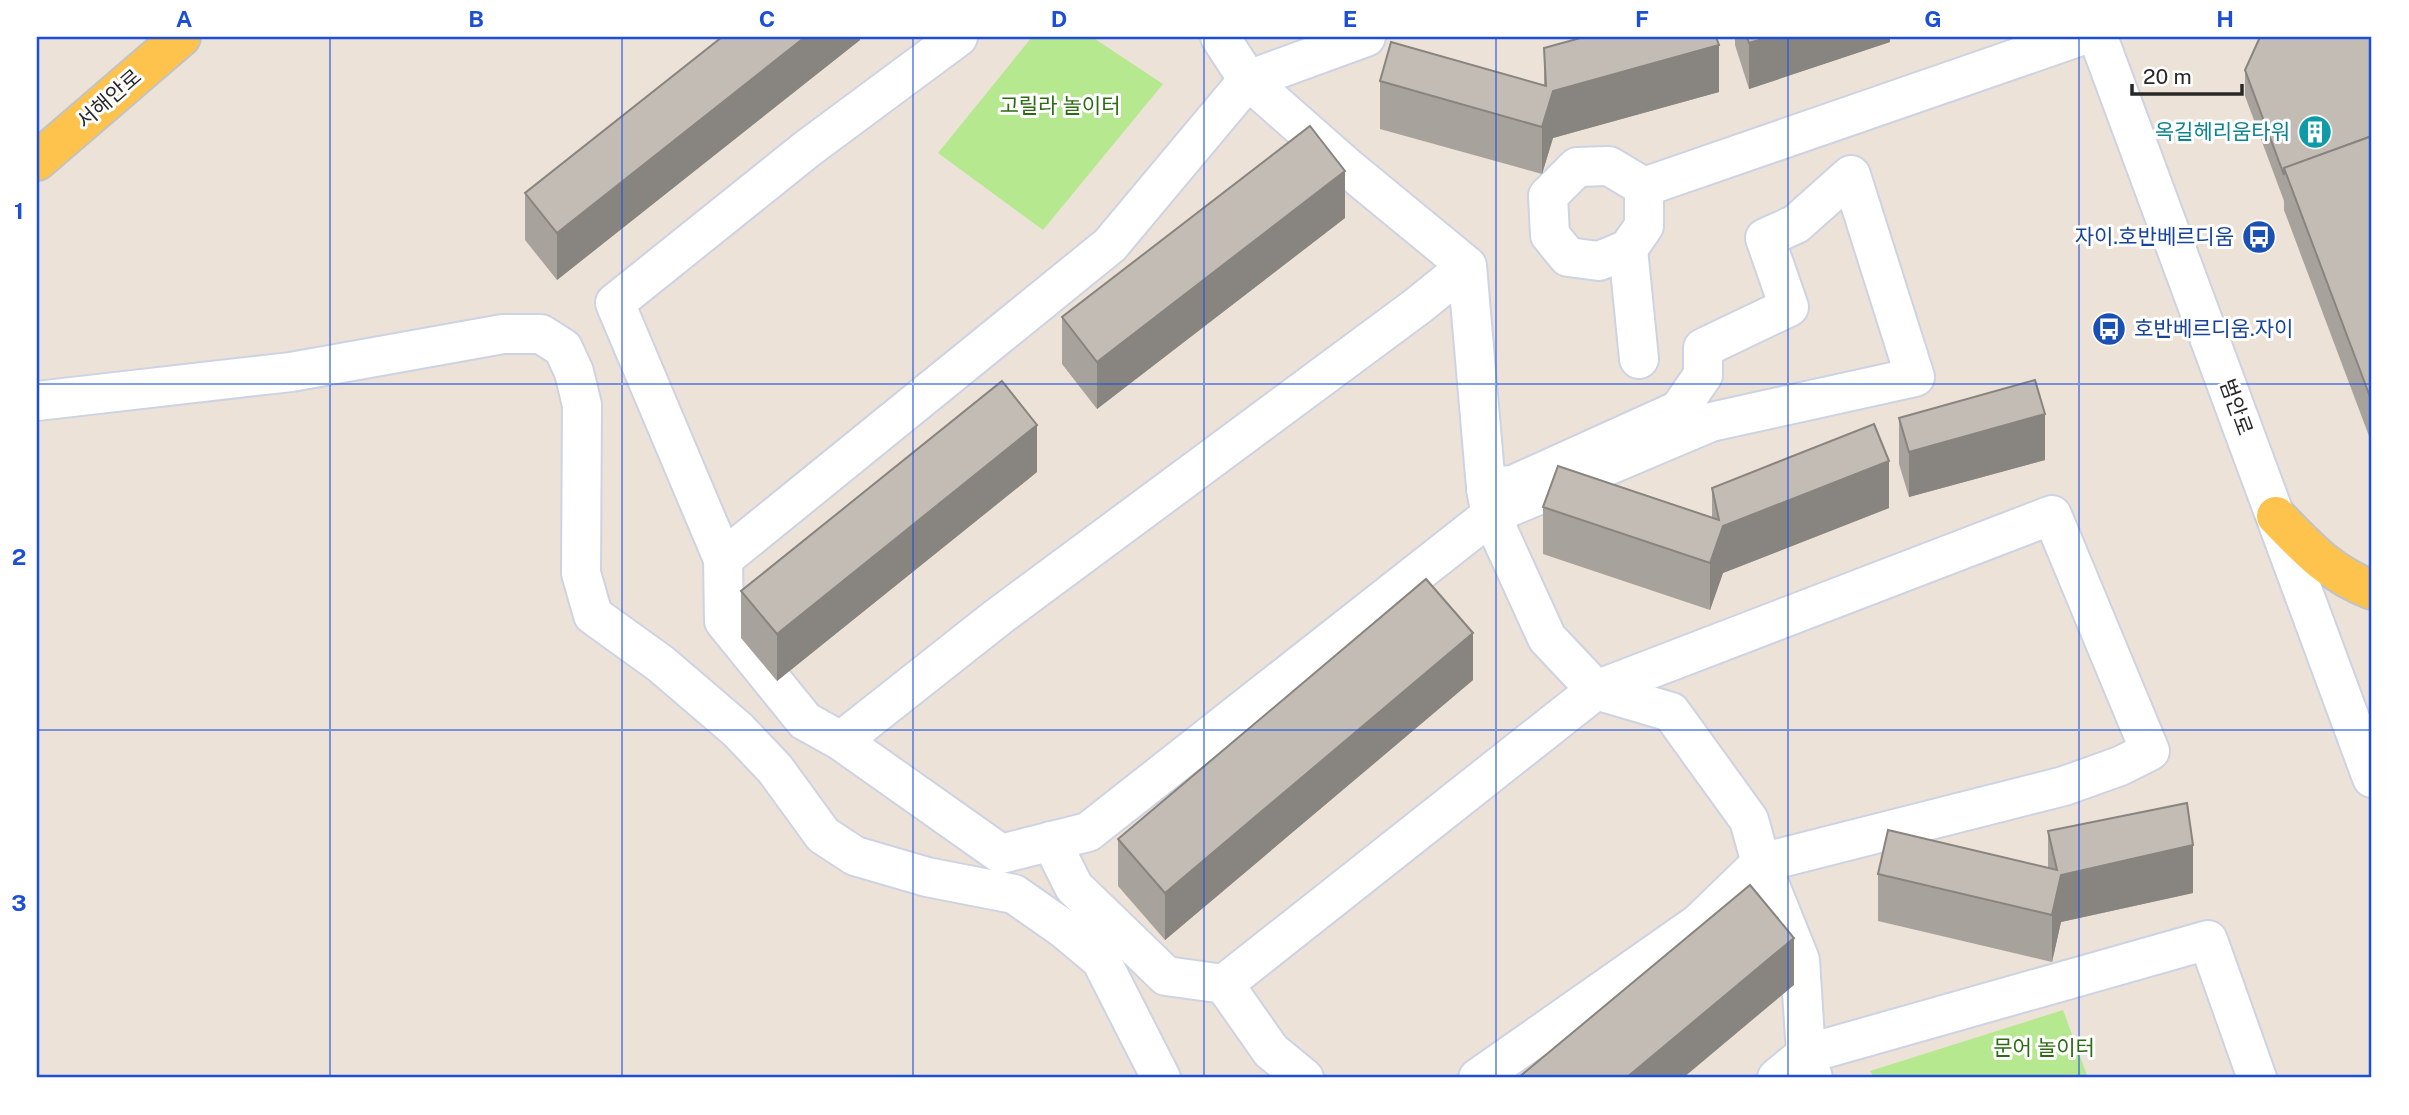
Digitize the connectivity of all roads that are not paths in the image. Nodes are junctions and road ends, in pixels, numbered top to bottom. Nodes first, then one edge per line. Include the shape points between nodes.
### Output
1 (181, 37) edge
2 (958, 37) edge
3 (1220, 37) edge
4 (1366, 37) edge
5 (2078, 37) edge
6 (2098, 37) edge
7 (1248, 80) junction
8 (37, 161) edge
9 (1644, 187) junction
10 (1628, 249) junction
11 (1467, 266) junction
12 (1639, 359) dead end
13 (37, 401) edge
14 (1488, 501) junction
15 (2276, 516) junction
16 (723, 559) junction
17 (2372, 590) edge
18 (1596, 690) junction
19 (841, 741) junction
20 (2372, 778) edge
21 (1051, 841) junction
22 (1761, 863) junction
23 (1224, 984) junction
24 (1810, 1066) edge
25 (1161, 1078) edge
26 (1304, 1078) edge
27 (1478, 1078) edge
28 (1777, 1078) edge
29 (2257, 1078) edge

1 - 8 main road, 서해안로
2 - 16 street via 807,149 615,303
3 - 7 street
4 - 7 street
5 - 9 street
6 - 15 street, 범안로
7 - 11 street
7 - 16 street via 1110,245
9 - 10 street via 1644,226
9 - 10 street via 1609,166 1577,167 1548,196 1550,235 1568,257 1599,261
10 - 12 street
11 - 14 street
11 - 19 street via 998,617
13 - 25 street via 291,372 503,334 541,334 563,348 582,405 581,573 593,615 661,664 738,730 775,769 823,835 855,856 927,877 1014,894 1064,929 1101,960
14 - 14 street via 1711,422 1915,377 1851,175 1796,224 1765,239 1789,307 1703,348 1703,375 1679,410 1513,485
14 - 18 street via 1547,638
14 - 21 street via 1088,832
15 - 17 main road via 2316,558
15 - 20 street, 범안로
16 - 19 street via 724,621 805,721
18 - 22 street via 1671,712 1749,820
18 - 22 street via 2053,515 2150,751 2064,786
18 - 23 street
19 - 21 street via 1002,854
21 - 23 street via 1074,887 1166,976
22 - 24 street via 1800,960
22 - 27 street via 1699,923
23 - 26 street via 1271,1051
24 - 28 street
24 - 29 street via 2208,940

